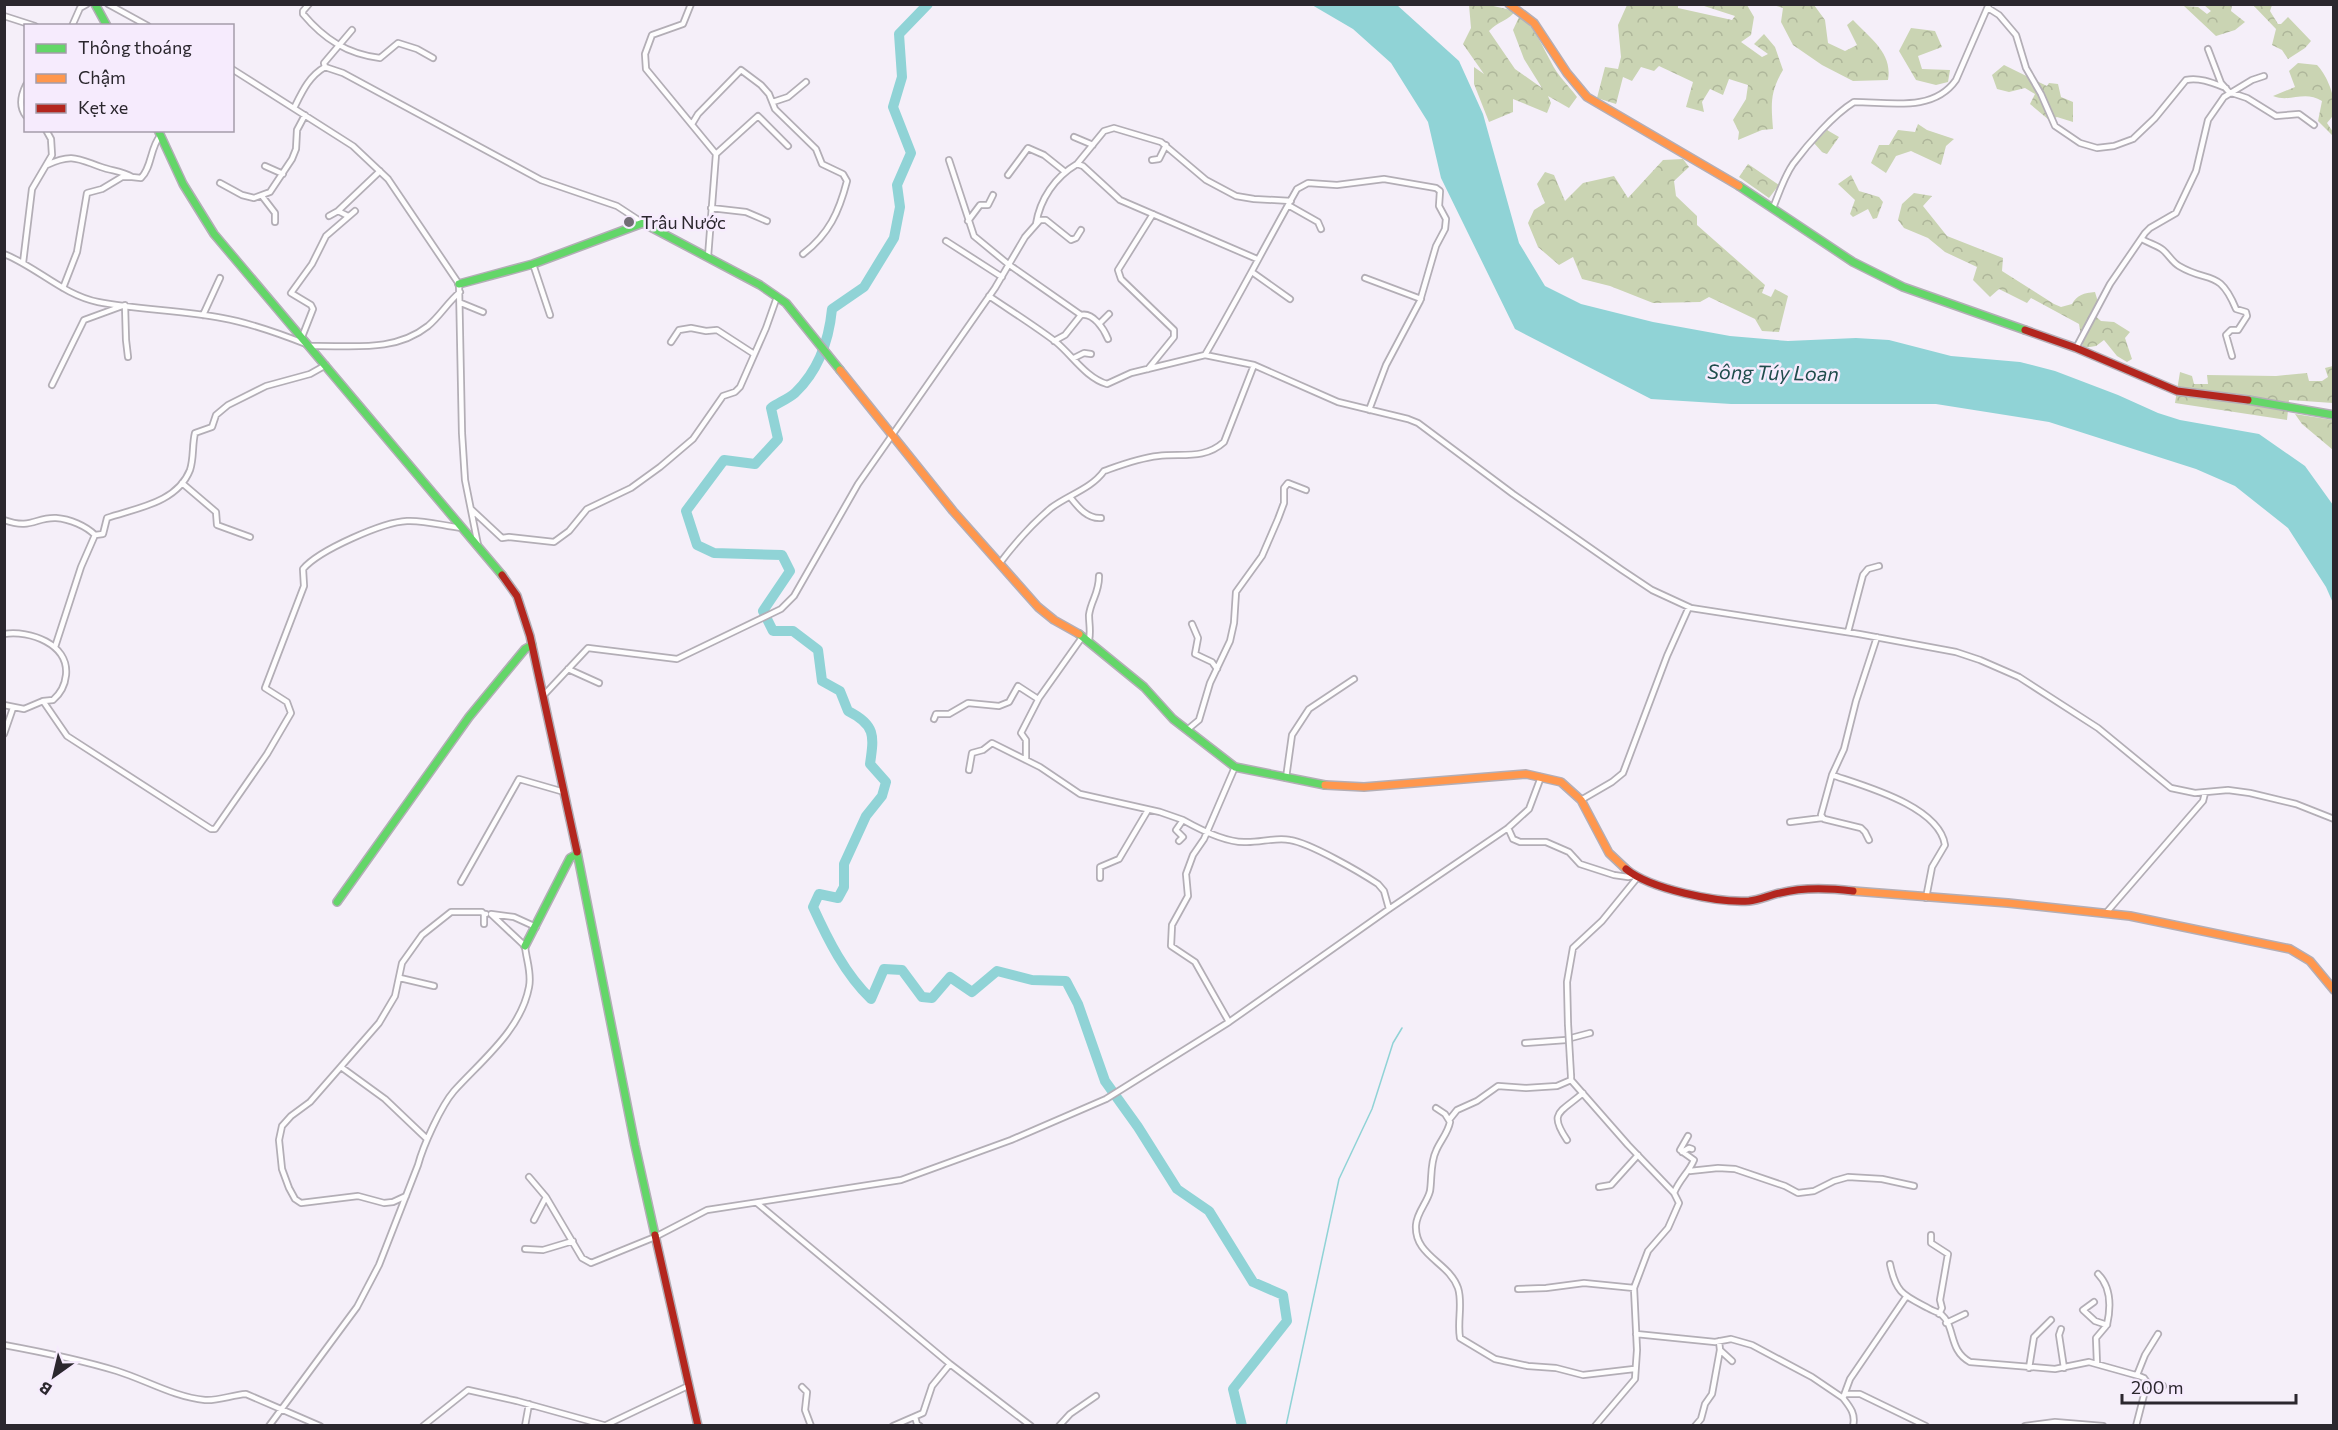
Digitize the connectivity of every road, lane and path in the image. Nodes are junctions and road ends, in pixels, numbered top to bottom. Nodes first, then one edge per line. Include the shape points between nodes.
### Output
1 (87, 4) edge
2 (95, 4) edge
3 (108, 4) edge
4 (309, 4) edge
5 (691, 4) edge
6 (1509, 4) edge
7 (1988, 6) edge
8 (4, 16) edge
9 (29, 24) edge
10 (73, 24) edge
11 (106, 24) edge
12 (144, 24) edge
13 (352, 30) dead end
14 (337, 46) junction
15 (2208, 49) dead end
16 (433, 58) dead end
17 (325, 67) junction
18 (234, 70) edge
19 (2264, 76) dead end
20 (806, 81) dead end
21 (24, 89) edge
22 (2228, 90) junction
23 (773, 102) junction
24 (294, 108) junction
25 (24, 112) edge
26 (305, 115) junction
27 (692, 123) junction
28 (2314, 124) dead end
29 (47, 132) edge
30 (159, 133) edge
31 (1074, 137) dead end
32 (1093, 144) junction
33 (1166, 145) junction
34 (788, 146) dead end
35 (716, 154) junction
36 (950, 160) dead end
37 (1152, 160) dead end
38 (1077, 164) junction
39 (47, 165) junction
40 (265, 165) dead end
41 (380, 171) junction
42 (1064, 171) junction
43 (283, 174) junction
44 (1008, 175) dead end
45 (132, 177) junction
46 (220, 183) dead end
47 (993, 195) dead end
48 (262, 196) junction
49 (1290, 203) junction
50 (711, 208) junction
51 (1773, 208) junction
52 (338, 211) junction
53 (355, 211) dead end
54 (1153, 214) junction
55 (329, 216) dead end
56 (348, 216) junction
57 (767, 221) dead end
58 (275, 222) dead end
59 (968, 222) junction
60 (643, 223) junction
61 (1036, 225) junction
62 (1321, 229) dead end
63 (1081, 230) dead end
64 (2142, 239) junction
65 (946, 241) dead end
66 (4, 254) edge
67 (803, 254) dead end
68 (708, 257) junction
69 (1257, 259) junction
70 (23, 263) junction
71 (533, 264) junction
72 (1008, 264) junction
73 (1252, 272) junction
74 (1002, 277) junction
75 (220, 278) dead end
76 (1365, 278) dead end
77 (459, 284) junction
78 (63, 288) junction
79 (460, 292) junction
80 (989, 296) junction
81 (777, 297) junction
82 (1290, 299) dead end
83 (1420, 300) junction
84 (461, 303) junction
85 (125, 306) junction
86 (483, 312) dead end
87 (1109, 314) dead end
88 (203, 315) junction
89 (550, 315) dead end
90 (1080, 315) junction
91 (1098, 324) junction
92 (302, 337) junction
93 (1108, 339) dead end
94 (1054, 341) junction
95 (671, 342) dead end
96 (309, 346) junction
97 (2076, 348) junction
98 (754, 354) junction
99 (1090, 354) dead end
100 (1204, 355) junction
101 (2232, 356) dead end
102 (128, 357) dead end
103 (1074, 358) junction
104 (326, 365) junction
105 (1254, 365) junction
106 (1148, 369) junction
107 (52, 385) dead end
108 (1369, 410) junction
109 (2334, 415) edge
110 (893, 435) junction
111 (182, 483) junction
112 (1306, 490) dead end
113 (1070, 497) junction
114 (471, 509) junction
115 (1101, 518) dead end
116 (4, 520) edge
117 (462, 528) junction
118 (95, 535) junction
119 (250, 537) dead end
120 (479, 548) junction
121 (1000, 562) junction
122 (1879, 566) dead end
123 (1098, 576) dead end
124 (1689, 607) junction
125 (1192, 624) dead end
126 (1848, 632) junction
127 (4, 634) edge
128 (1877, 637) junction
129 (1086, 638) junction
130 (532, 645) junction
131 (55, 647) junction
132 (568, 669) junction
133 (1217, 669) junction
134 (1354, 679) dead end
135 (599, 682) dead end
136 (543, 696) junction
137 (1038, 699) junction
138 (43, 701) junction
139 (4, 705) edge
140 (14, 708) junction
141 (934, 719) dead end
142 (1187, 730) junction
143 (4, 734) edge
144 (1026, 759) junction
145 (1235, 766) junction
146 (969, 770) dead end
147 (1832, 775) junction
148 (1541, 777) junction
149 (1286, 778) junction
150 (564, 792) junction
151 (2205, 793) junction
152 (1581, 800) junction
153 (1148, 810) junction
154 (1822, 818) junction
155 (2334, 819) edge
156 (1183, 820) junction
157 (1790, 822) dead end
158 (1508, 828) junction
159 (1206, 833) junction
160 (1869, 840) dead end
161 (1179, 841) dead end
162 (577, 854) junction
163 (1635, 877) junction
164 (1100, 878) dead end
165 (461, 882) dead end
166 (1926, 898) junction
167 (338, 902) dead end
168 (1389, 909) junction
169 (2106, 913) junction
170 (484, 914) junction
171 (491, 914) junction
172 (484, 924) dead end
173 (536, 927) junction
174 (525, 946) junction
175 (400, 978) junction
176 (434, 986) dead end
177 (2334, 990) edge
178 (1229, 1022) junction
179 (1590, 1033) dead end
180 (1525, 1043) dead end
181 (341, 1067) junction
182 (1571, 1078) junction
183 (1583, 1093) junction
184 (1436, 1108) dead end
185 (1449, 1120) junction
186 (1688, 1136) dead end
187 (427, 1139) junction
188 (1567, 1140) dead end
189 (1692, 1149) dead end
190 (1682, 1152) junction
191 (1638, 1155) junction
192 (1690, 1171) junction
193 (529, 1177) dead end
194 (1914, 1186) dead end
195 (1599, 1187) dead end
196 (1674, 1193) junction
197 (406, 1196) junction
198 (546, 1197) junction
199 (757, 1203) junction
200 (534, 1220) dead end
201 (1931, 1235) dead end
202 (655, 1237) junction
203 (573, 1240) junction
204 (525, 1249) dead end
205 (1890, 1264) dead end
206 (2098, 1274) dead end
207 (1634, 1288) junction
208 (1518, 1289) dead end
209 (1906, 1297) junction
210 (2094, 1302) dead end
211 (1939, 1314) junction
212 (1965, 1314) dead end
213 (2051, 1320) dead end
214 (1946, 1323) junction
215 (2107, 1325) junction
216 (2061, 1329) dead end
217 (1636, 1334) junction
218 (2158, 1334) dead end
219 (1719, 1341) junction
220 (4, 1345) edge
221 (1720, 1350) junction
222 (1732, 1361) dead end
223 (950, 1364) junction
224 (2097, 1364) junction
225 (2029, 1368) junction
226 (2064, 1368) junction
227 (1634, 1369) junction
228 (2137, 1375) junction
229 (2144, 1378) junction
230 (688, 1386) junction
231 (2163, 1386) dead end
232 (802, 1388) dead end
233 (1096, 1396) dead end
234 (1842, 1398) junction
235 (529, 1404) junction
236 (280, 1409) junction
237 (915, 1417) junction
238 (2055, 1424) edge
239 (268, 1425) edge
240 (320, 1425) edge
241 (423, 1425) edge
242 (525, 1425) edge
243 (607, 1425) edge
244 (698, 1425) edge
245 (811, 1425) edge
246 (899, 1425) edge
247 (920, 1425) edge
248 (1030, 1425) edge
249 (1059, 1425) edge
250 (1595, 1425) edge
251 (1695, 1425) edge
252 (1853, 1425) edge
253 (1926, 1425) edge
254 (2025, 1425) edge
255 (2077, 1425) edge
256 (2103, 1425) edge
257 (2136, 1425) edge

1 - 10 street via 80,8
2 - 11 street
3 - 12 street
4 - 14 street via 303,14
5 - 27 street via 683,24 652,34 645,54 646,69
6 - 51 street via 1530,17 1570,80 1587,98
7 - 22 street via 2016,35 2026,68 2055,126 2080,143 2097,148 2133,139 2186,80 2209,82
7 - 51 street via 1951,86 1925,101 1848,105 1793,165
8 - 9 street
13 - 14 street
14 - 16 street via 380,57 398,43
14 - 17 street
15 - 22 street
17 - 24 street via 306,85
17 - 60 street via 343,73 541,180 617,206
18 - 24 street
19 - 22 street
20 - 23 street via 788,97
21 - 25 street
22 - 28 street via 2276,116 2299,114
22 - 64 street via 2208,120 2196,171 2175,213 2150,228
23 - 27 street via 761,85 741,70
23 - 67 street via 775,109 816,149 822,164 846,178 840,208 820,240
24 - 26 street
26 - 41 street via 353,146
26 - 43 street via 297,130 296,149
27 - 35 street
29 - 39 street via 52,155
30 - 45 street via 146,173 141,178
30 - 92 street via 183,184 214,234
31 - 32 street
32 - 33 street via 1110,128
32 - 38 street
33 - 37 street via 1159,159
33 - 49 street via 1220,189 1254,199
34 - 35 street via 758,116
35 - 50 street
36 - 59 street
38 - 42 street
38 - 54 street via 1120,200
39 - 45 street via 60,159 87,160
39 - 70 street via 32,189
40 - 43 street
41 - 52 street
41 - 77 street
42 - 44 street via 1028,148
42 - 61 street via 1040,204
43 - 48 street via 274,188
45 - 78 street via 122,177 87,193 77,252
46 - 48 street via 242,195
47 - 59 street via 988,205 980,205
48 - 58 street via 275,213
49 - 62 street via 1318,222
49 - 69 street
49 - 83 street via 1297,189 1308,183 1337,185 1384,179 1438,190 1446,224
50 - 57 street via 746,212
50 - 68 street
51 - 97 street via 1853,262 1904,287
52 - 55 street
52 - 56 street
53 - 56 street
54 - 69 street
54 - 106 street via 1118,270 1121,279 1174,330 1174,337
56 - 92 street via 326,236 291,293 313,309
59 - 72 street via 974,236
60 - 68 street
60 - 71 street
61 - 63 street via 1046,220 1071,240
61 - 72 street
64 - 97 street via 2110,284
64 - 101 street via 2163,250 2181,267 2218,282 2228,292 2235,309 2246,312 2240,328 2226,335
65 - 74 street
66 - 70 street
68 - 81 street
69 - 73 street
70 - 78 street
71 - 77 street
71 - 89 street
72 - 74 street
72 - 90 street
73 - 82 street
73 - 100 street
74 - 80 street
75 - 88 street
76 - 83 street
77 - 79 street
78 - 85 street via 90,300
79 - 84 street
79 - 96 street via 431,323 401,341 381,346
80 - 94 street
80 - 110 street
81 - 98 street
81 - 110 street via 786,303
83 - 108 street via 1386,364
84 - 86 street
84 - 114 street via 462,433
85 - 88 street
85 - 102 street
85 - 107 street via 84,320
87 - 91 street
88 - 96 street via 255,325
90 - 91 street via 1088,314
90 - 94 street via 1065,335
91 - 93 street
92 - 96 street
94 - 103 street
95 - 98 street via 679,330 717,330
96 - 104 street
97 - 109 street via 2177,391
98 - 114 street via 740,387 723,396 693,439 632,488 587,509 554,542 502,538
99 - 103 street via 1084,352
100 - 105 street
100 - 106 street
103 - 106 street via 1086,372 1107,384
104 - 111 street via 310,374 266,386 221,409 212,428 195,433 190,470
104 - 117 street
105 - 108 street via 1338,402
105 - 113 street via 1224,442 1216,449 1202,455 1158,456 1104,471
108 - 124 street via 1418,423 1622,570 1652,590
110 - 121 street via 953,511
110 - 132 street via 845,505 794,596 781,609 677,659 588,648
111 - 118 street via 168,496 107,518 102,534
111 - 119 street via 216,512 217,525
112 - 133 street via 1288,483 1284,488 1284,503 1262,556 1236,592 1230,641
113 - 115 street via 1085,513
113 - 121 street via 1052,508
114 - 120 street
116 - 118 street via 17,525 56,518 88,528
117 - 120 street
117 - 138 street via 418,521 384,525 325,552 303,569 304,586 265,688 287,702 291,712 215,829 67,736
118 - 131 street
120 - 130 street via 516,596
121 - 129 street via 1038,607
122 - 126 street via 1863,575
123 - 129 street via 1098,590 1089,615 1091,631
124 - 126 street
124 - 152 street via 1623,773
125 - 133 street via 1198,638 1195,654
126 - 128 street
127 - 131 street via 29,635
128 - 147 street via 1844,749
128 - 151 street via 1956,652 2019,677 2098,728 2171,788
129 - 137 street
129 - 142 street
130 - 136 street
130 - 167 street via 469,717
131 - 138 street via 65,661 65,680 58,696
132 - 135 street
132 - 136 street
133 - 142 street via 1199,720
134 - 149 street via 1309,709 1292,735
136 - 150 street
137 - 141 street via 1018,686 1008,702 999,706 968,703 949,714 936,714
137 - 144 street via 1021,733 1026,740
138 - 140 street via 24,709
139 - 140 street
140 - 143 street
142 - 145 street
144 - 146 street via 992,743 972,753
144 - 153 street via 1080,794
145 - 149 street
145 - 159 street
147 - 154 street
147 - 166 street via 1895,797 1930,820 1945,845 1932,867
148 - 149 street via 1514,774 1364,787 1318,785
148 - 152 street via 1561,782
148 - 158 street via 1529,808
150 - 162 street
150 - 165 street via 519,779
151 - 155 street via 2250,793 2296,804
151 - 169 street via 2198,807
152 - 163 street via 1609,853
153 - 156 street
153 - 164 street via 1119,859 1100,867
154 - 157 street
154 - 160 street via 1861,828
156 - 159 street
156 - 161 street via 1176,830 1183,837
158 - 163 street via 1513,839 1520,842 1546,842 1569,852 1581,864
158 - 168 street
159 - 168 street via 1244,842 1291,840 1378,884
159 - 178 street via 1186,874 1188,896 1172,925 1171,946 1195,962
162 - 173 street via 570,858
162 - 202 street
163 - 166 street via 1659,887 1706,897 1749,901 1782,892 1829,888
163 - 182 street, bridge via 1602,921 1573,948 1567,982
166 - 169 street
168 - 178 street
169 - 177 street via 2290,948 2310,961
170 - 171 street
170 - 172 street
170 - 175 street via 451,912 412,946 402,963
171 - 173 street via 514,917
171 - 174 street
173 - 174 street
174 - 187 street via 530,985 523,1009 479,1067 452,1092
175 - 176 street
175 - 181 street via 387,1011
178 - 199 street via 1106,1099 1011,1140 901,1180
179 - 180 street
181 - 187 street via 385,1099
181 - 197 street via 282,1126 279,1152 289,1188 295,1199 307,1204 358,1196 384,1203
182 - 183 street
182 - 185 street via 1557,1086 1498,1086 1457,1110
183 - 188 street via 1556,1119
183 - 191 street
184 - 185 street
185 - 227 street via 1449,1129 1435,1153 1430,1193 1420,1209 1416,1234 1423,1250 1444,1267 1458,1288 1460,1338 1495,1359 1528,1366 1583,1375
186 - 190 street via 1680,1148
187 - 197 street
189 - 190 street
190 - 192 street via 1694,1160
191 - 195 street via 1611,1185
191 - 196 street
192 - 194 street via 1735,1169 1798,1193 1848,1177
192 - 196 street
193 - 198 street
196 - 207 street via 1679,1203 1675,1215 1648,1251
197 - 236 street via 380,1265 357,1307
198 - 200 street
198 - 203 street
199 - 202 street via 706,1210
199 - 223 street
201 - 211 street via 1931,1243 1948,1254
202 - 203 street via 591,1263 582,1258
202 - 230 street
203 - 204 street via 543,1250
205 - 209 street via 1897,1289
206 - 215 street via 2106,1281 2110,1312
207 - 208 street via 1584,1283
207 - 217 street
209 - 211 street
209 - 234 street via 1850,1379
210 - 215 street via 2083,1310
211 - 214 street
212 - 214 street
213 - 225 street via 2034,1337
214 - 225 street via 1955,1348 1970,1362
215 - 224 street via 2097,1338
216 - 226 street
217 - 219 street
217 - 227 street
218 - 228 street
219 - 221 street
219 - 234 street via 1731,1339 1760,1348
220 - 236 street via 120,1372 197,1399 208,1401 246,1394
221 - 222 street
221 - 251 street via 1712,1394
223 - 237 street via 932,1386 923,1413
223 - 248 street
224 - 226 street
224 - 228 street
225 - 226 street
227 - 250 street via 1635,1379
228 - 229 street
229 - 231 street via 2151,1388
229 - 257 street via 2145,1391
230 - 243 street
230 - 244 street
232 - 245 street via 807,1392 805,1410
233 - 249 street
234 - 252 street via 1855,1418
234 - 253 street via 1860,1394
235 - 241 street via 468,1390
235 - 242 street
235 - 243 street
236 - 239 street
236 - 240 street
237 - 246 street
237 - 247 street
238 - 254 street
238 - 255 street
255 - 256 street

